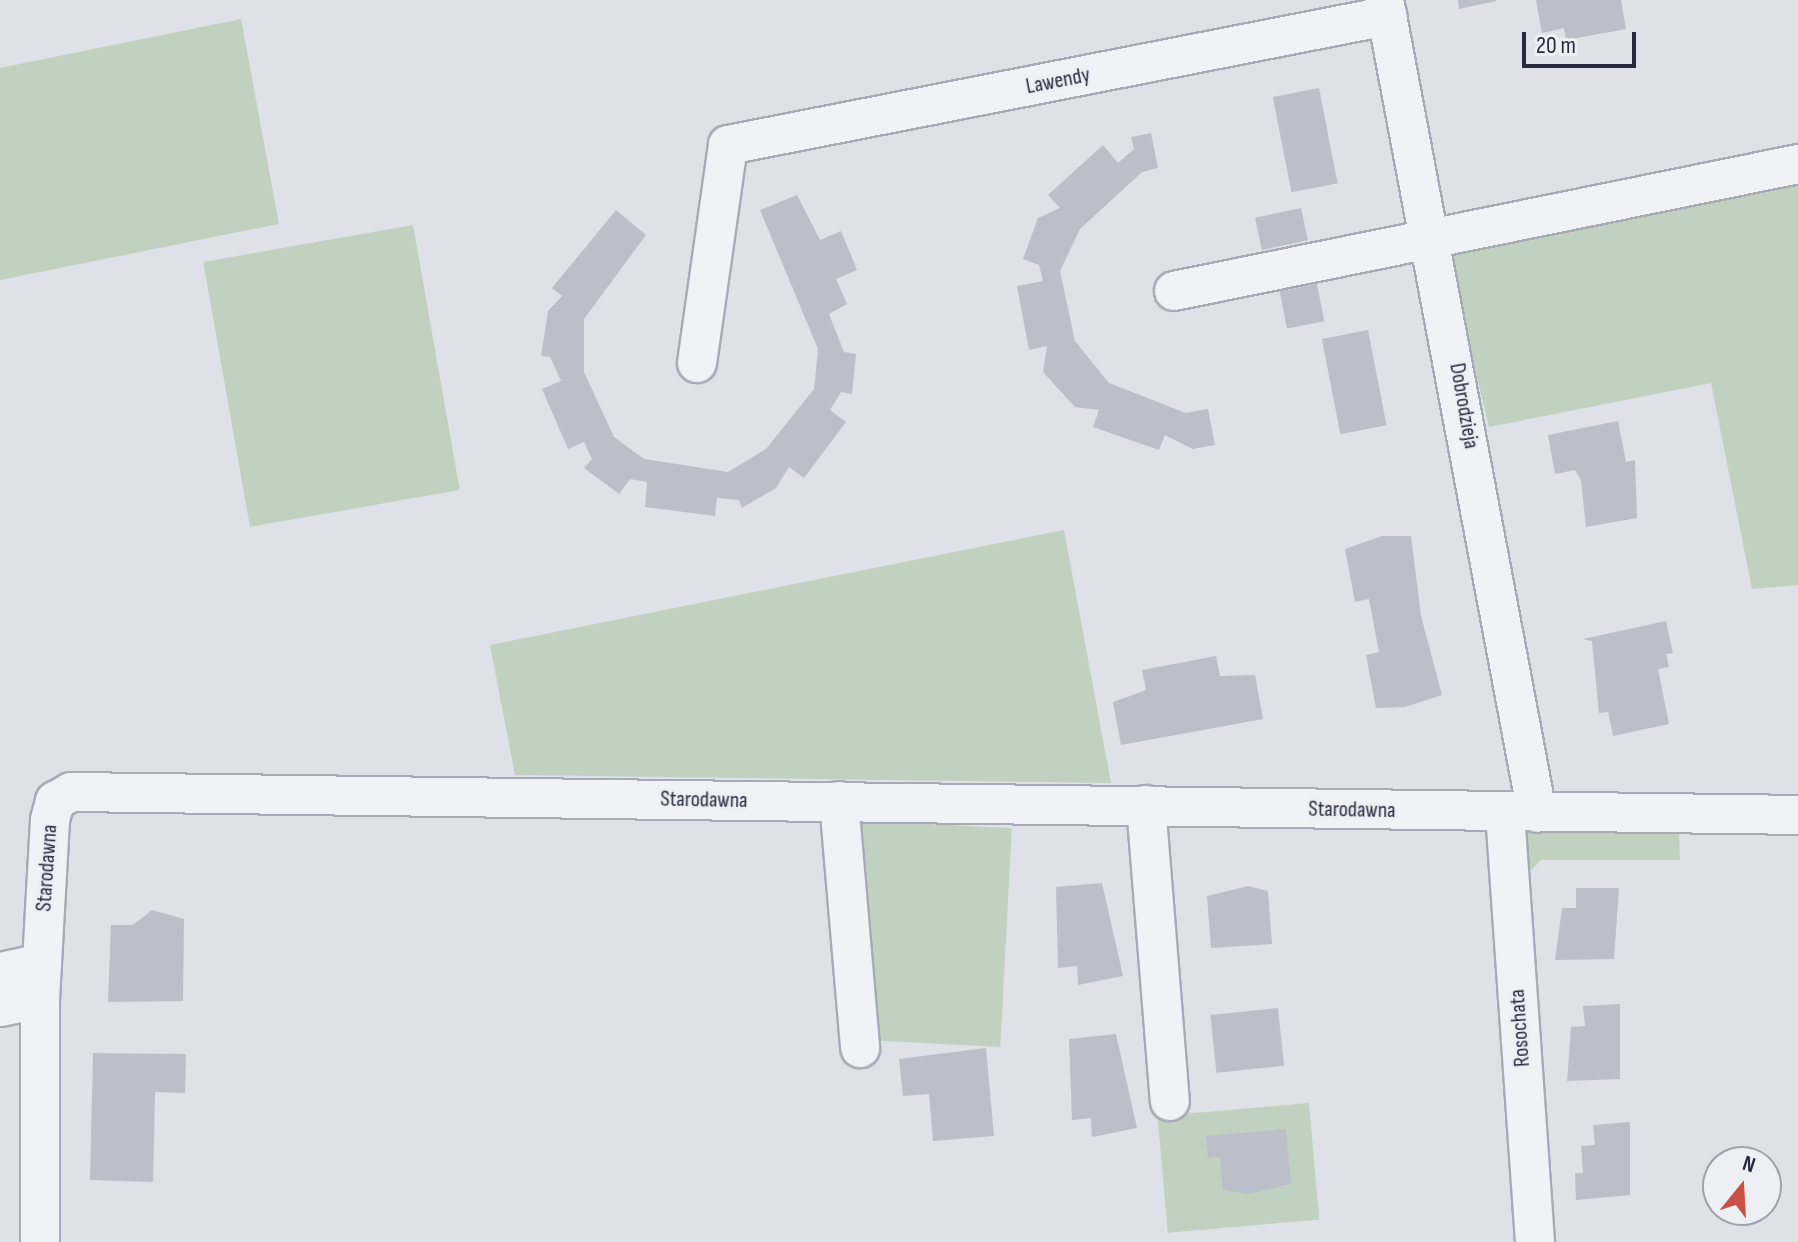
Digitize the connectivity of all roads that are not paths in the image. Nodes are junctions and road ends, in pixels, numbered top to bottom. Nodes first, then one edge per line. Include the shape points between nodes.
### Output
1 (1385, 8) edge
2 (1798, 164) edge
3 (1433, 235) junction
4 (1174, 291) dead end
5 (697, 363) dead end
6 (839, 801) junction
7 (1146, 805) junction
8 (1521, 813) junction
9 (1798, 815) edge
10 (0, 972) edge
11 (41, 981) junction
12 (0, 1007) edge
13 (860, 1048) dead end
14 (1170, 1101) dead end
15 (40, 1242) edge
16 (1535, 1242) edge

1 - 3 street, Dobrodzieja
1 - 5 street, Lawendy via 728,145
2 - 3 street
3 - 4 street
3 - 8 street, Dobrodzieja
6 - 7 street, Starodawna
6 - 11 street, Starodawna via 71,792 55,801 50,820
6 - 13 street
7 - 8 street, Starodawna
7 - 14 street
8 - 9 street, Starodawna
8 - 16 street, Rosochata
10 - 11 street
11 - 12 street
11 - 15 street, Starodawna

